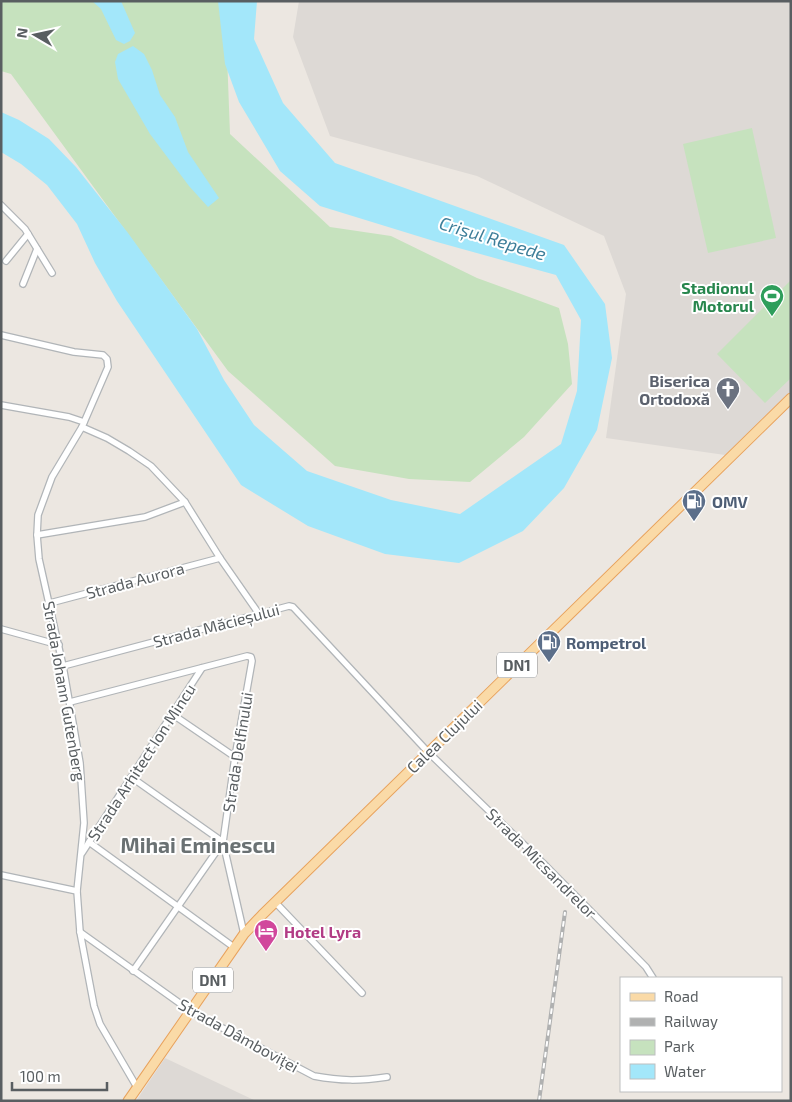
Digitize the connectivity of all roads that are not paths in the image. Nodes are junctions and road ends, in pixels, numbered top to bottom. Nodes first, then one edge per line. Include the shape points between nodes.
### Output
1 (1, 205) edge
2 (28, 234) junction
3 (37, 249) junction
4 (6, 260) dead end
5 (52, 273) dead end
6 (23, 284) dead end
7 (1, 334) edge
8 (791, 398) edge
9 (1, 405) edge
10 (83, 425) junction
11 (185, 502) junction
12 (37, 535) junction
13 (220, 558) junction
14 (50, 603) junction
15 (259, 614) junction
16 (1, 629) edge
17 (59, 645) junction
18 (64, 666) junction
19 (202, 668) junction
20 (70, 702) junction
21 (172, 714) junction
22 (428, 752) junction
23 (235, 757) junction
24 (131, 777) junction
25 (89, 842) junction
26 (223, 842) junction
27 (80, 856) junction
28 (1, 875) edge
29 (77, 891) junction
30 (275, 902) junction
31 (178, 906) junction
32 (80, 932) junction
33 (244, 934) junction
34 (235, 948) junction
35 (133, 971) junction
36 (652, 977) edge
37 (362, 993) dead end
38 (192, 1012) junction
39 (387, 1077) dead end
40 (138, 1089) junction
41 (128, 1101) edge

1 - 2 street
2 - 3 street
2 - 4 street
3 - 5 street
3 - 6 street
7 - 10 street, Strada Johann Gutenberg via 107,358 108,367
8 - 22 main road, Calea Clujului / DN1
9 - 10 street via 69,417
10 - 11 street via 150,466
10 - 12 street, Strada Johann Gutenberg via 52,477 38,515
11 - 12 street via 145,517
11 - 13 street
12 - 14 street, Strada Johann Gutenberg via 38,559
13 - 14 street, Strada Aurora
13 - 15 street
14 - 17 street, Strada Johann Gutenberg
15 - 18 street, Strada Măcieșului
15 - 22 street, Strada Măcieșului via 293,607
16 - 17 street
17 - 18 street, Strada Johann Gutenberg
18 - 20 street, Strada Johann Gutenberg
19 - 20 street
19 - 21 street, Strada Arhitect Ion Mincu
19 - 23 street, Strada Delfinului via 251,657
20 - 27 street, Strada Johann Gutenberg via 82,790 84,823
21 - 23 street
21 - 24 street, Strada Arhitect Ion Mincu
22 - 30 main road, Calea Clujului / DN1
22 - 36 street, Strada Micsandrelor via 566,886
23 - 26 street, Strada Delfinului
24 - 25 street, Strada Arhitect Ion Mincu
24 - 26 street
25 - 27 street, Strada Arhitect Ion Mincu
25 - 31 street
26 - 31 street
26 - 33 street, Strada Delfinului
27 - 29 street, Strada Johann Gutenberg
28 - 29 street
29 - 32 street, Strada Johann Gutenberg
30 - 33 main road, Calea Clujului / DN1
30 - 37 street
31 - 34 street
31 - 35 street
32 - 35 street, Strada Dâmboviței
32 - 40 street, Strada Johann Gutenberg via 100,1024
33 - 34 main road, Calea Clujului / DN1
34 - 38 main road, Calea Clujului / DN1
35 - 38 street, Strada Dâmboviței
38 - 39 street, Strada Dâmboviței via 314,1076 360,1081
38 - 40 main road, Calea Clujului / DN1
40 - 41 main road, Calea Clujului / DN1

